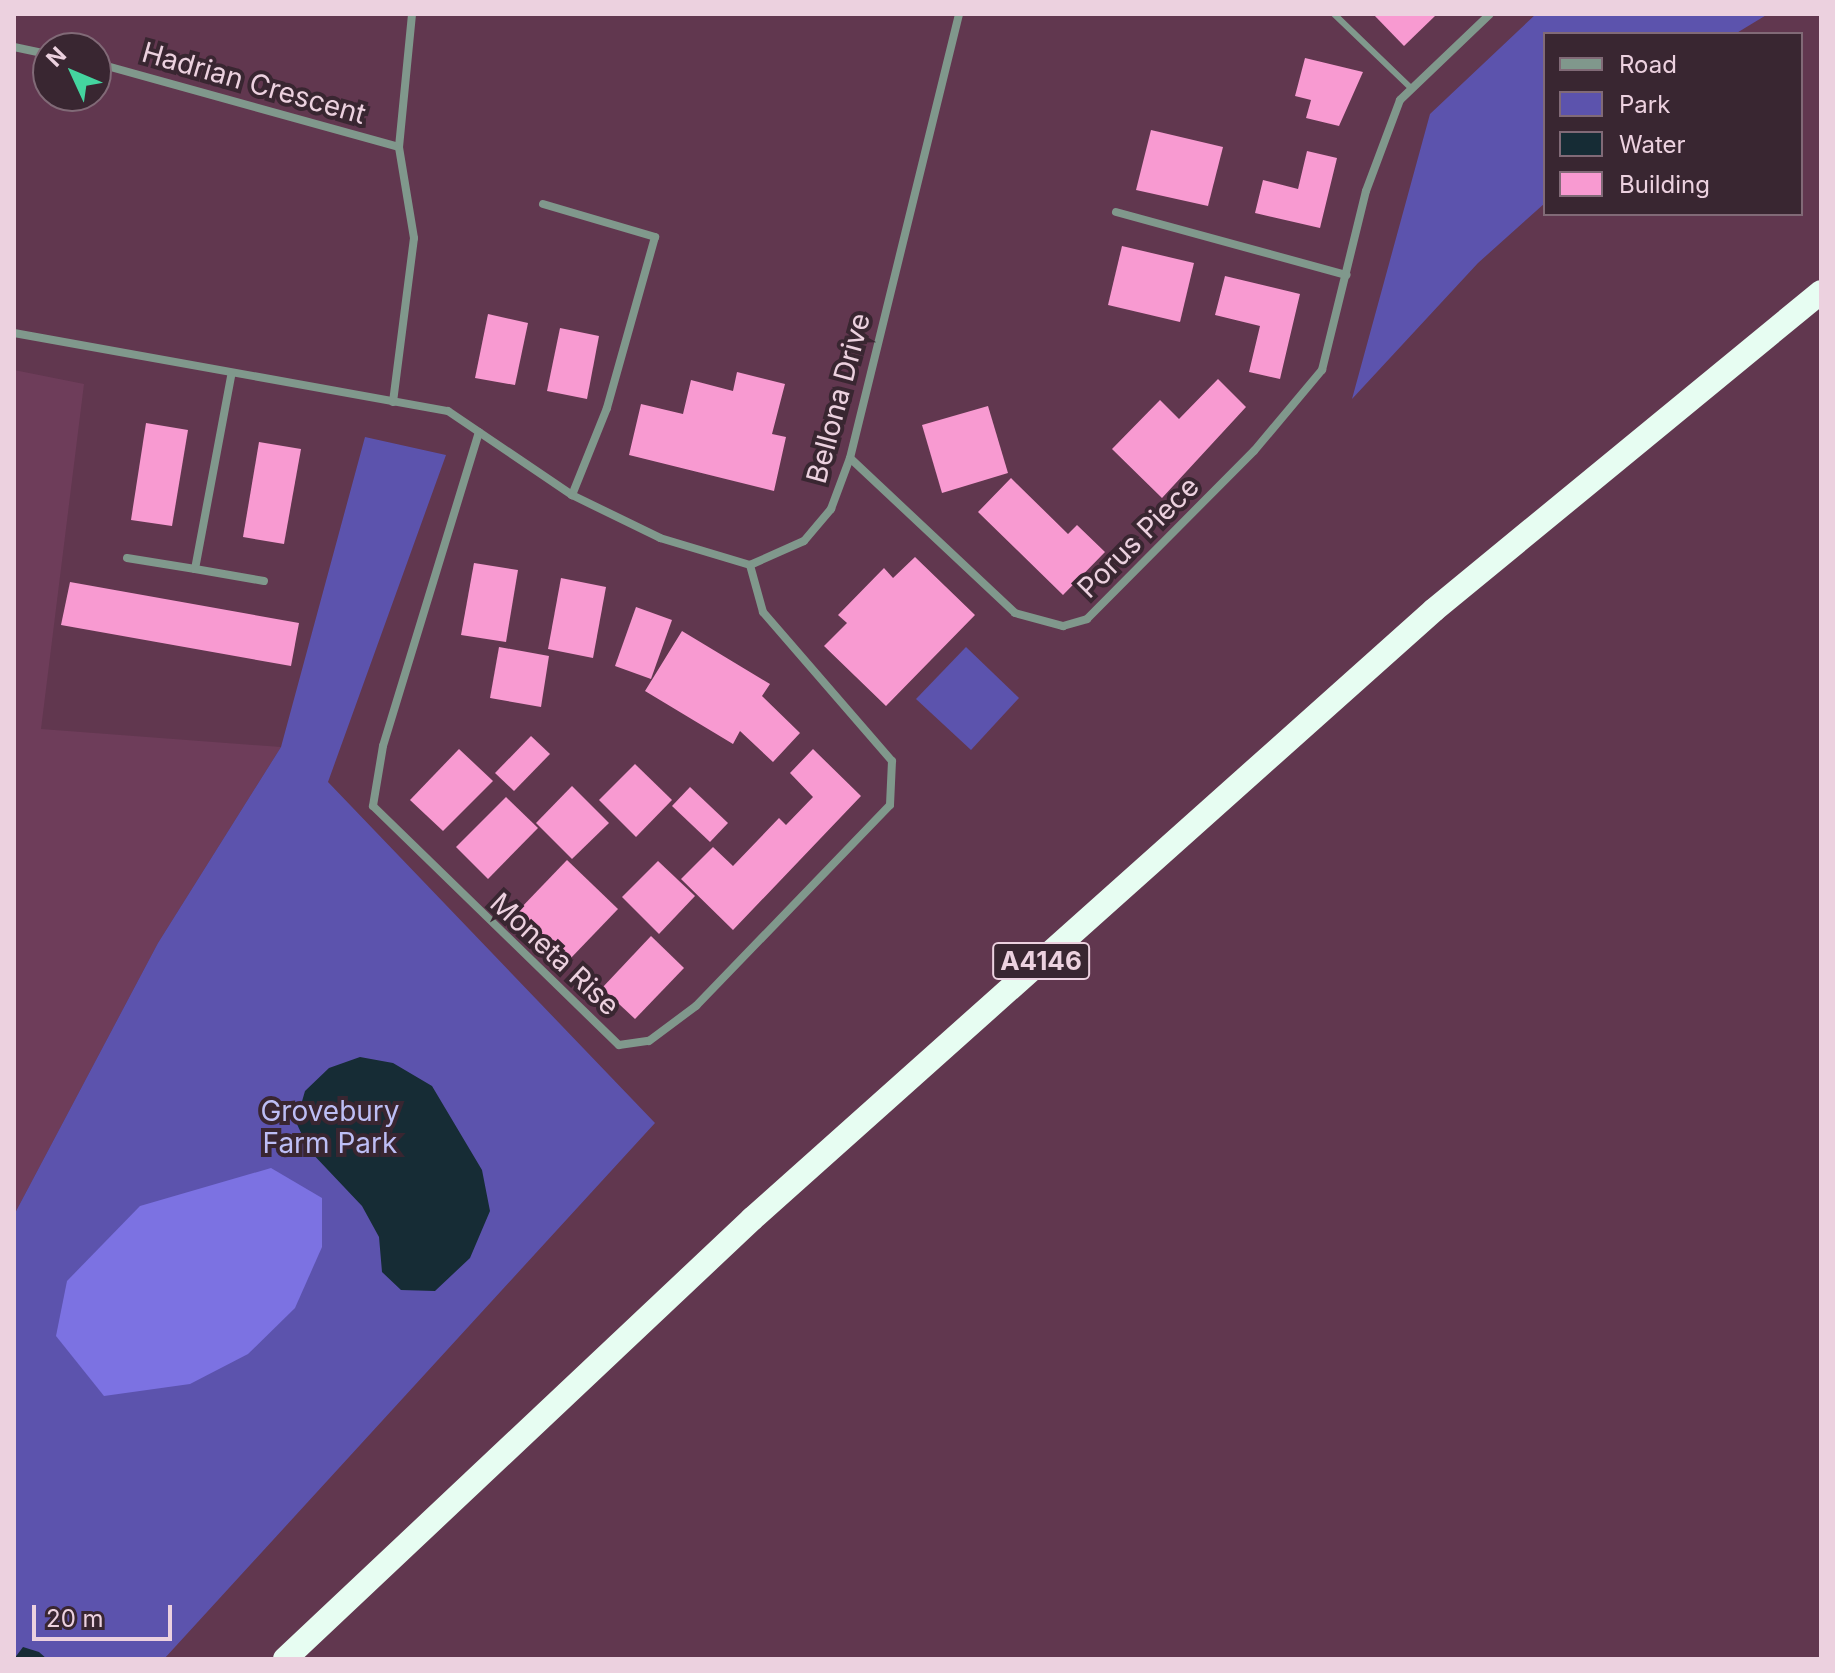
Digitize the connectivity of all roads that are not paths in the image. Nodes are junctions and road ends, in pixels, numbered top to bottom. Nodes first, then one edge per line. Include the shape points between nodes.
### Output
1 (412, 14) edge
2 (959, 14) edge
3 (1334, 14) edge
4 (1490, 14) edge
5 (112, 67) edge
6 (1412, 89) junction
7 (399, 147) junction
8 (543, 204) dead end
9 (1116, 212) dead end
10 (1347, 275) junction
11 (1821, 292) edge
12 (14, 333) edge
13 (231, 376) junction
14 (393, 402) junction
15 (479, 432) junction
16 (850, 458) junction
17 (572, 495) junction
18 (127, 558) dead end
19 (750, 565) junction
20 (195, 569) junction
21 (264, 581) dead end
22 (285, 1659) edge

1 - 7 street
2 - 16 street, Bellona Drive
3 - 6 lane
4 - 6 street, Porus Piece
5 - 7 street, Hadrian Crescent
6 - 10 street, Porus Piece via 1400,100 1366,191
7 - 14 street via 414,238
8 - 17 street via 655,237 607,408
9 - 10 street
10 - 16 street, Porus Piece via 1322,370 1302,399 1087,619 1063,626 1015,613
11 - 22 highway, A4146 via 1399,642 764,1208
12 - 13 street
13 - 14 street
13 - 20 street
14 - 15 street via 448,411
15 - 17 street
15 - 19 street, Moneta Rise via 383,746 373,806 619,1045 649,1041 696,1006 890,805 892,761 763,612
16 - 19 street, Bellona Drive via 831,509 804,541
17 - 19 street via 660,538
18 - 20 street
20 - 21 street

